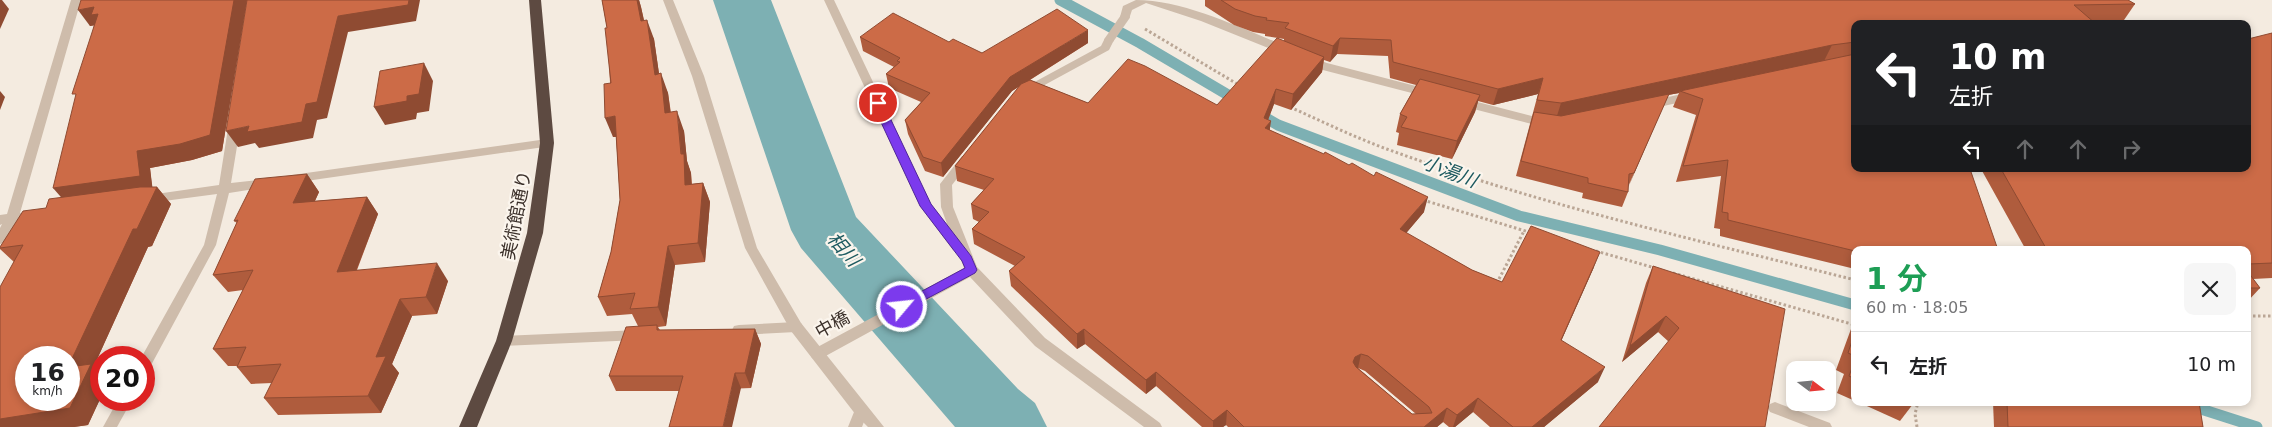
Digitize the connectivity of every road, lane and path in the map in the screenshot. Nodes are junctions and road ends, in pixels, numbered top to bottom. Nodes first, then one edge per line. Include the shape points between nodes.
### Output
1 (76, 0) edge
2 (535, 0) edge
3 (668, 0) edge
4 (829, 0) edge
5 (1146, 0) edge
6 (1125, 18) junction
7 (1241, 86) edge
8 (1700, 94) edge
9 (1017, 95) edge
10 (1285, 105) edge
11 (1634, 108) edge
12 (237, 113) edge
13 (1556, 125) edge
14 (547, 143) junction
15 (975, 148) edge
16 (224, 189) junction
17 (1413, 197) edge
18 (137, 201) edge
19 (50, 213) edge
20 (6, 219) edge
21 (1524, 230) junction
22 (1533, 233) edge
23 (0, 239) edge
24 (1590, 249) edge
25 (969, 264) junction
26 (1656, 268) edge
27 (1666, 271) edge
28 (1499, 279) edge
29 (1851, 279) edge
30 (2251, 316) edge
31 (2272, 316) edge
32 (1851, 323) edge
33 (796, 327) junction
34 (728, 330) edge
35 (650, 334) edge
36 (504, 341) junction
37 (154, 346) edge
38 (816, 354) junction
39 (1917, 406) edge
40 (1775, 408) dead end
41 (119, 411) edge
42 (861, 411) junction
43 (110, 427) edge
44 (468, 427) edge
45 (855, 427) edge
46 (877, 427) edge
47 (1155, 427) edge
48 (1824, 427) edge
49 (1918, 427) edge

1 - 20 street
2 - 14 highway, 美術館通り
3 - 33 street via 698,76 751,248
4 - 25 street via 926,206
5 - 6 street via 1127,8
5 - 13 street via 1205,19 1322,66
6 - 7 path
6 - 9 street via 1105,48
8 - 11 street
10 - 29 path via 1382,147 1460,174 1569,206
12 - 16 street
14 - 16 street
14 - 36 highway, 美術館通り via 535,233
15 - 25 street via 946,184 947,207
16 - 18 street
16 - 37 street via 210,245
17 - 21 path
19 - 20 street
20 - 23 street
21 - 22 path
21 - 28 path
24 - 26 path
25 - 38 street, 中橋
25 - 47 street via 1040,342
27 - 32 path
30 - 31 path
33 - 34 street
33 - 38 street
35 - 36 street
36 - 44 highway, 美術館通り
38 - 42 street
39 - 49 path
40 - 48 street
41 - 43 street
42 - 45 street
42 - 46 street

